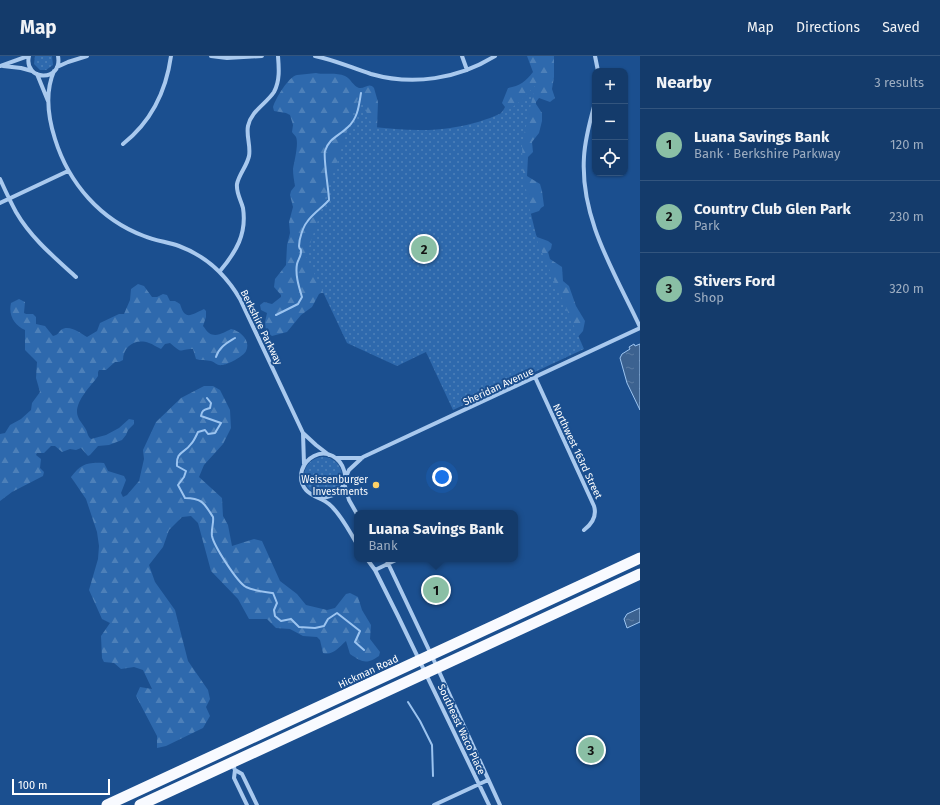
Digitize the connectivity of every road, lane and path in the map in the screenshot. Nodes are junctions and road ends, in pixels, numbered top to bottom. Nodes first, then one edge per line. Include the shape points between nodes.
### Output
1 (29, 56) edge
2 (58, 56) edge
3 (87, 56) edge
4 (171, 56) edge
5 (211, 56) edge
6 (262, 56) edge
7 (278, 56) edge
8 (315, 56) edge
9 (462, 56) edge
10 (495, 56) edge
11 (596, 56) edge
12 (2, 66) edge
13 (598, 68) edge
14 (56, 69) junction
15 (467, 70) junction
16 (35, 73) junction
17 (48, 101) junction
18 (595, 104) edge
19 (123, 144) dead end
20 (68, 171) junction
21 (0, 179) edge
22 (9, 199) junction
23 (0, 203) edge
24 (220, 271) junction
25 (76, 277) dead end
26 (640, 328) edge
27 (535, 377) junction
28 (303, 433) junction
29 (329, 455) junction
30 (336, 458) junction
31 (363, 458) junction
32 (304, 466) junction
33 (345, 481) junction
34 (320, 498) junction
35 (355, 510) edge
36 (584, 530) dead end
37 (354, 539) edge
38 (640, 558) edge
39 (369, 562) edge
40 (392, 562) edge
41 (388, 564) junction
42 (375, 570) junction
43 (640, 574) edge
44 (420, 660) junction
45 (435, 661) junction
46 (426, 672) junction
47 (327, 703) junction
48 (229, 748) junction
49 (233, 766) junction
50 (488, 780) junction
51 (479, 784) junction
52 (141, 804) edge
53 (106, 805) edge
54 (246, 805) edge
55 (257, 805) edge
56 (434, 805) edge
57 (489, 805) edge
58 (500, 805) edge

1 - 12 street
1 - 16 street, Berkshire Parkway via 29,66
2 - 14 street, Berkshire Parkway
3 - 14 street
4 - 19 street via 166,85 155,108
5 - 6 street
7 - 24 street via 279,76 275,89 251,117 248,125 249,155 237,184 244,218 242,236 235,252
8 - 15 street via 402,80 438,78
9 - 15 street
10 - 15 street
11 - 13 street
12 - 16 street
14 - 16 street via 44,76
14 - 17 street, Berkshire Parkway via 50,82
16 - 17 street, Berkshire Parkway
17 - 20 street, Berkshire Parkway via 54,136
18 - 26 street via 584,158 589,209 600,240
20 - 22 street
20 - 24 street, Berkshire Parkway via 91,201 110,218 144,236 190,251
21 - 22 street
22 - 23 street
22 - 25 street via 16,212 48,252
24 - 28 street, Berkshire Parkway via 240,299
26 - 27 street, Sheridan Avenue
27 - 31 street, Sheridan Avenue
27 - 36 street, Northwest 163rd Street via 594,506 595,515 591,525
28 - 29 street, Berkshire Parkway
28 - 32 street, Berkshire Parkway
29 - 30 street
29 - 32 street via 316,455
30 - 31 street, Sheridan Avenue
30 - 33 street via 344,468
31 - 33 street, Sheridan Avenue via 349,470
32 - 34 street via 301,479 303,486 314,497
33 - 34 street via 337,493
33 - 35 street via 349,500
34 - 37 street via 335,510
38 - 45 highway, Hickman Road
39 - 42 street
40 - 41 street
41 - 42 street
41 - 45 street
42 - 44 street
43 - 45 highway, Hickman Road
44 - 45 highway, Hickman Road
44 - 46 street, Southeast Waco Place
44 - 47 highway, Hickman Road
45 - 46 highway, Hickman Road
45 - 50 street, Southeast Waco Place
46 - 49 highway, Hickman Road
46 - 51 street, Southeast Waco Place
47 - 48 highway, Hickman Road
47 - 49 highway via 326,707 313,715 238,750 231,757
48 - 52 highway via 229,752 218,760 151,792
48 - 53 highway, Hickman Road
49 - 52 highway, Hickman Road
49 - 54 street via 234,778
49 - 55 street via 242,774
50 - 51 street
50 - 58 street, Southeast Waco Place
51 - 56 street
51 - 57 street, Southeast Waco Place

